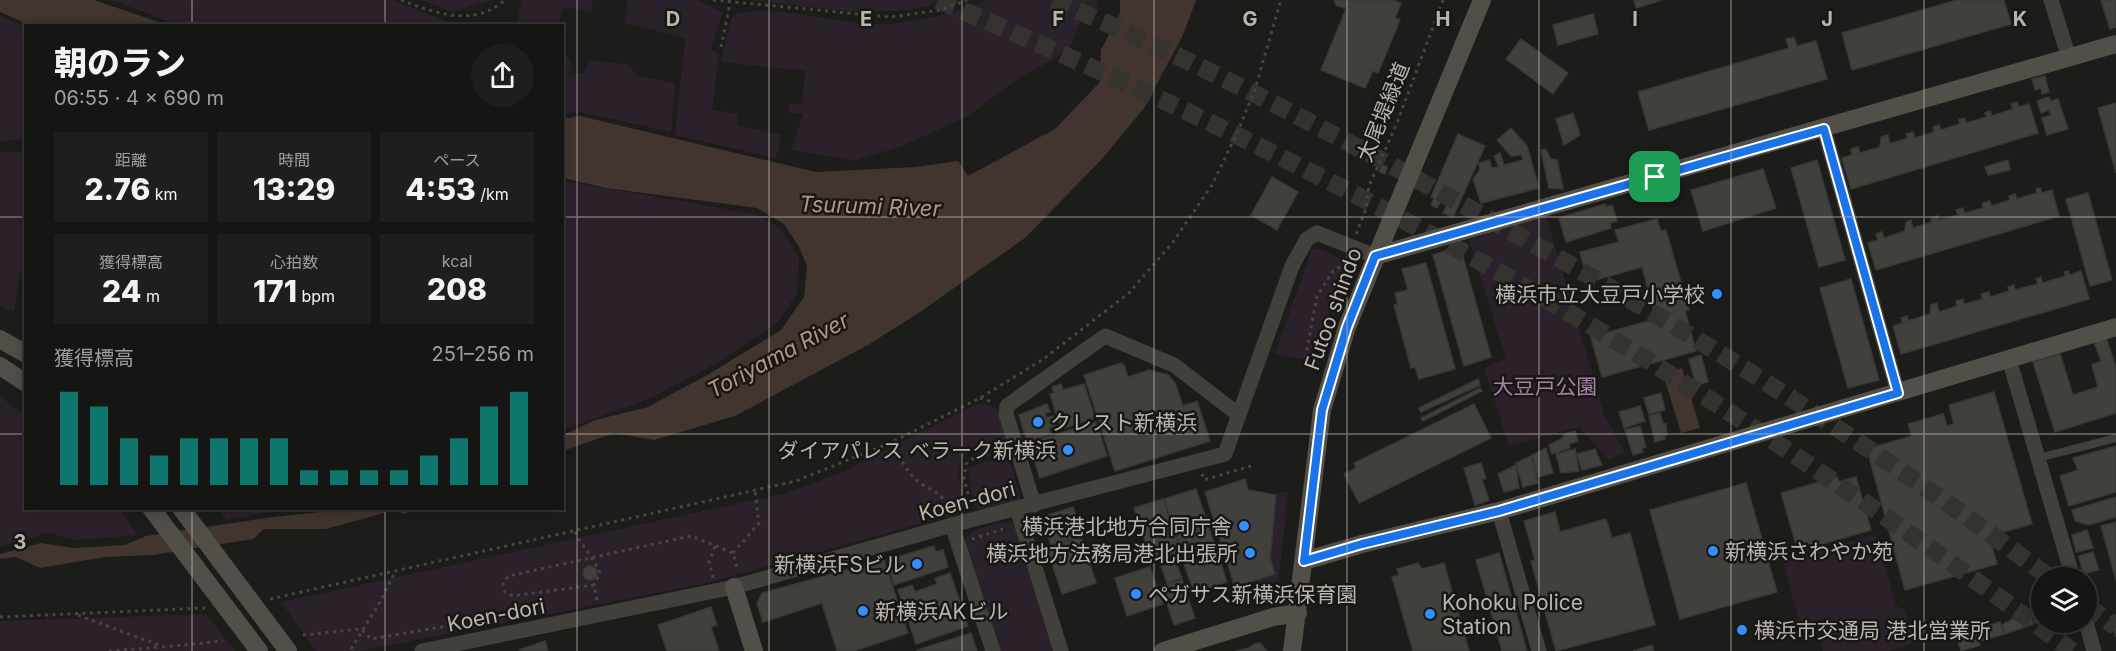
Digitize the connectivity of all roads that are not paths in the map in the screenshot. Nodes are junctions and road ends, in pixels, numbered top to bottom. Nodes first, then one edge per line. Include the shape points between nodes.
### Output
1 (1482, 0) edge
2 (2051, 0) edge
3 (2116, 44) edge
4 (2069, 58) junction
5 (1824, 129) junction
6 (1375, 256) junction
7 (2116, 327) edge
8 (0, 339) edge
9 (24, 353) edge
10 (2009, 359) junction
11 (0, 366) edge
12 (24, 382) edge
13 (1898, 393) junction
14 (1239, 414) junction
15 (2116, 438) edge
16 (2038, 458) junction
17 (1034, 505) junction
18 (1017, 509) junction
19 (153, 510) edge
20 (183, 510) edge
21 (1499, 511) junction
22 (952, 525) junction
23 (1304, 561) junction
24 (2070, 567) edge
25 (731, 580) junction
26 (1298, 613) junction
27 (2089, 633) edge
28 (259, 651) edge
29 (288, 651) edge
30 (422, 651) edge
31 (754, 651) edge
32 (993, 651) edge
33 (1062, 651) edge
34 (1162, 651) edge
35 (1292, 651) edge
36 (1539, 651) edge
37 (2094, 651) edge

1 - 6 street, Futoo shindo
2 - 4 street
3 - 4 street
4 - 5 street
5 - 6 street
5 - 13 street
6 - 14 street, Koen-dori via 1317,233 1307,239 1292,266
6 - 23 street, Futoo shindo via 1347,327 1322,410
7 - 10 street
8 - 9 street
10 - 13 street
10 - 16 street
11 - 12 street
13 - 21 street
14 - 17 street, Koen-dori via 1225,454
14 - 17 street via 1174,364 1105,336 1007,406 1006,414
15 - 16 lane
16 - 24 street
17 - 18 street, Koen-dori
18 - 22 street, Koen-dori
18 - 33 street
19 - 28 street
20 - 29 street
21 - 23 street
21 - 36 street
22 - 25 street, Koen-dori
22 - 32 street
23 - 26 street, Futoo shindo
25 - 30 street, Koen-dori
25 - 31 street
26 - 34 street
26 - 35 street, Futoo shindo
27 - 37 street

